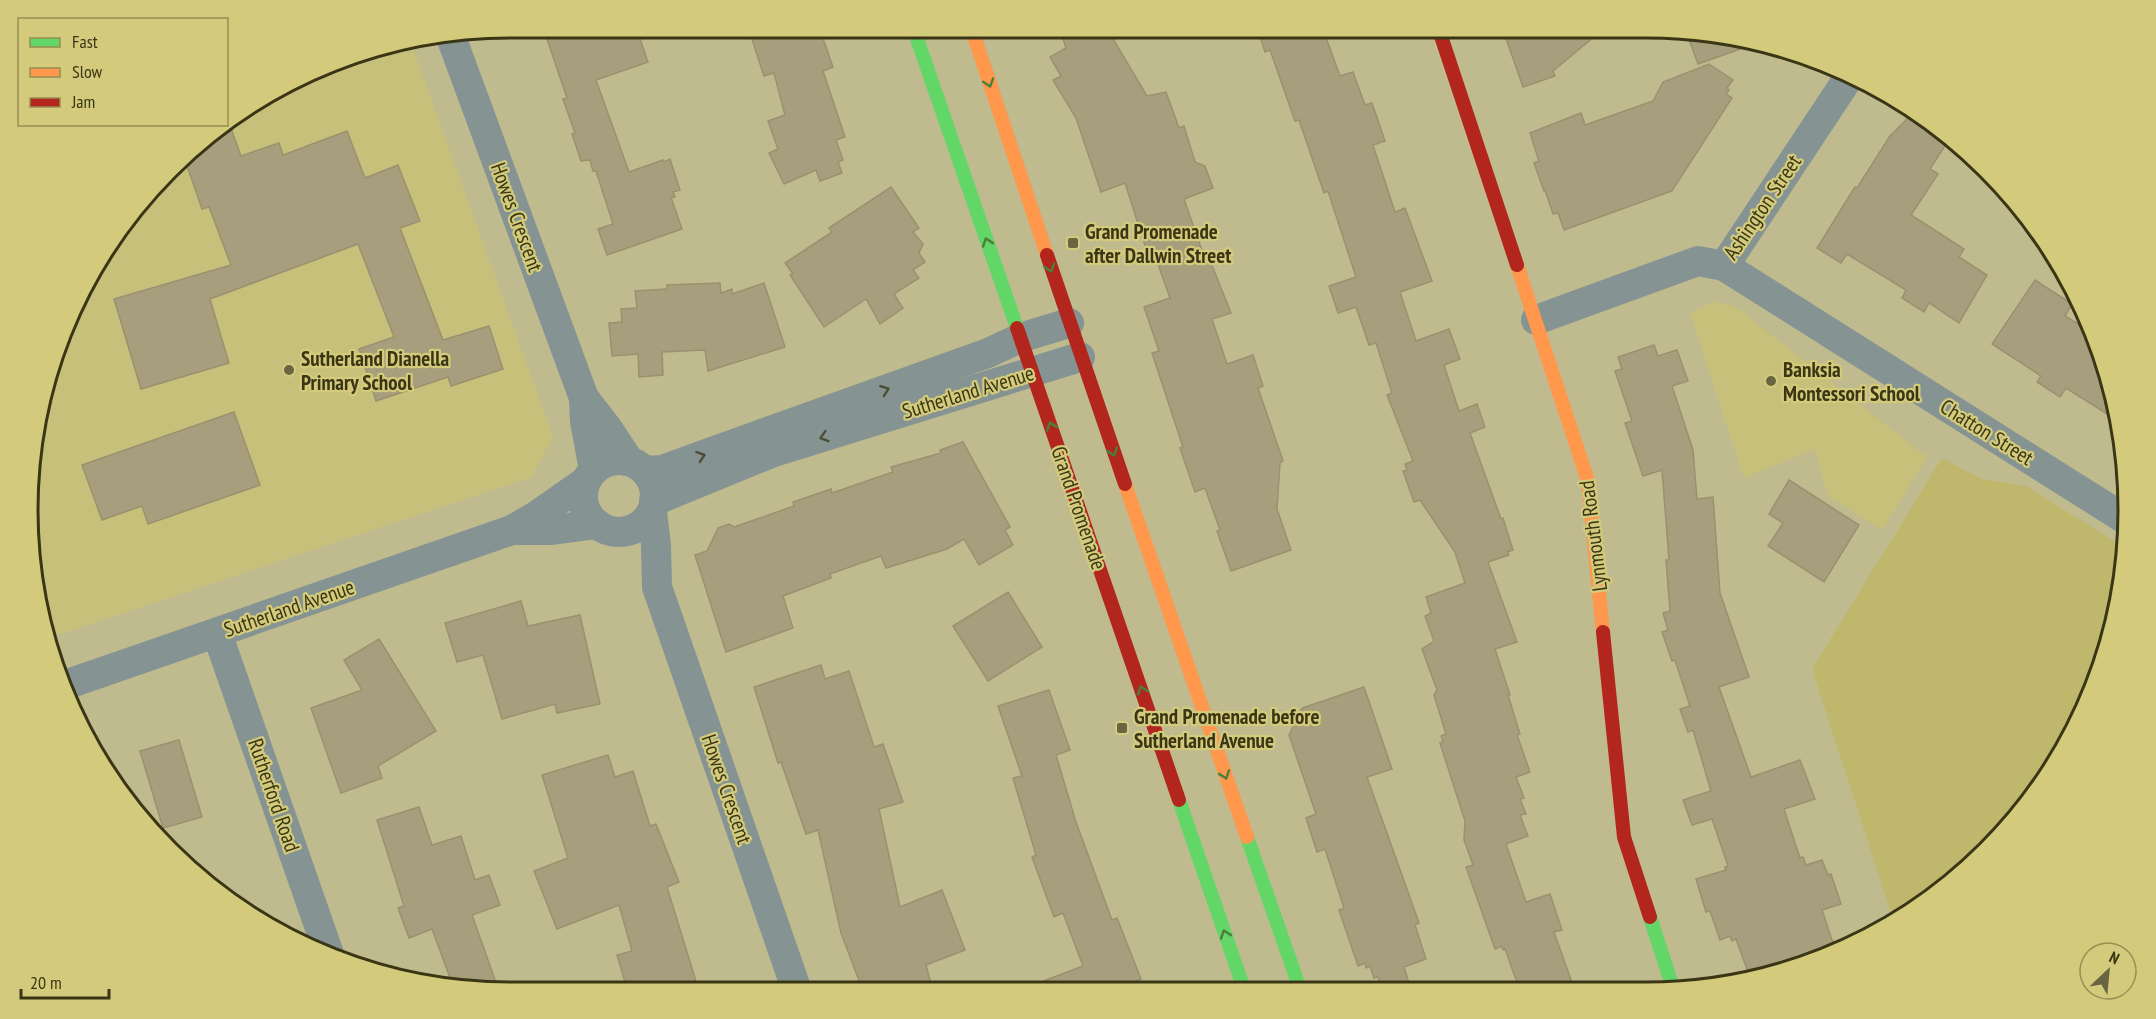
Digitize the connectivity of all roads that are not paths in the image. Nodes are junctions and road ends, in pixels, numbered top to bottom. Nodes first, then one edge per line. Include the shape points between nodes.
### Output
1 (917, 38) edge
2 (975, 38) edge
3 (1442, 38) edge
4 (453, 42) edge
5 (1846, 82) edge
6 (1724, 266) junction
7 (1536, 320) junction
8 (1069, 323) junction
9 (1020, 338) junction
10 (1080, 357) junction
11 (1032, 371) junction
12 (584, 398) junction
13 (852, 415) junction
14 (637, 466) junction
15 (590, 475) junction
16 (653, 506) junction
17 (2118, 515) edge
18 (607, 528) junction
19 (512, 530) junction
20 (657, 587) junction
21 (217, 633) junction
22 (71, 683) edge
23 (326, 944) edge
24 (1671, 980) edge
25 (794, 982) edge
26 (1242, 982) edge
27 (1297, 982) edge

9 -> 1 main road, Grand Promenade
2 -> 8 main road
3 - 7 main road, Lynmouth Road
4 - 12 street, Howes Crescent
5 - 6 street, Ashington Street
6 - 7 street, Ashington Street via 1698,261
6 - 17 street, Chatton Street
7 - 24 main road, Lynmouth Road via 1588,482 1624,837
8 - 9 street, Sutherland Avenue
8 - 10 main road
9 - 11 main road, Grand Promenade
13 -> 9 street, Sutherland Avenue
10 - 11 street, Sutherland Avenue
10 -> 27 main road via 1207,739
11 - 13 street, Sutherland Avenue
26 -> 11 main road, Grand Promenade via 1168,751
12 - 14 street, Howes Crescent
12 - 15 street, Howes Crescent
14 -> 13 street, Sutherland Avenue via 662,470
13 -> 16 street, Sutherland Avenue
14 - 15 street via 616,460 604,463
14 - 16 street via 653,481
15 - 18 street via 583,493 584,505 589,515
15 - 19 street, Sutherland Avenue
16 - 18 street via 645,522 634,529
16 - 20 street, Howes Crescent
18 - 19 street, Sutherland Avenue
18 - 20 street, Howes Crescent
19 - 21 street, Sutherland Avenue
20 - 25 street, Howes Crescent
21 - 22 street, Sutherland Avenue
21 - 23 street, Rutherford Road

